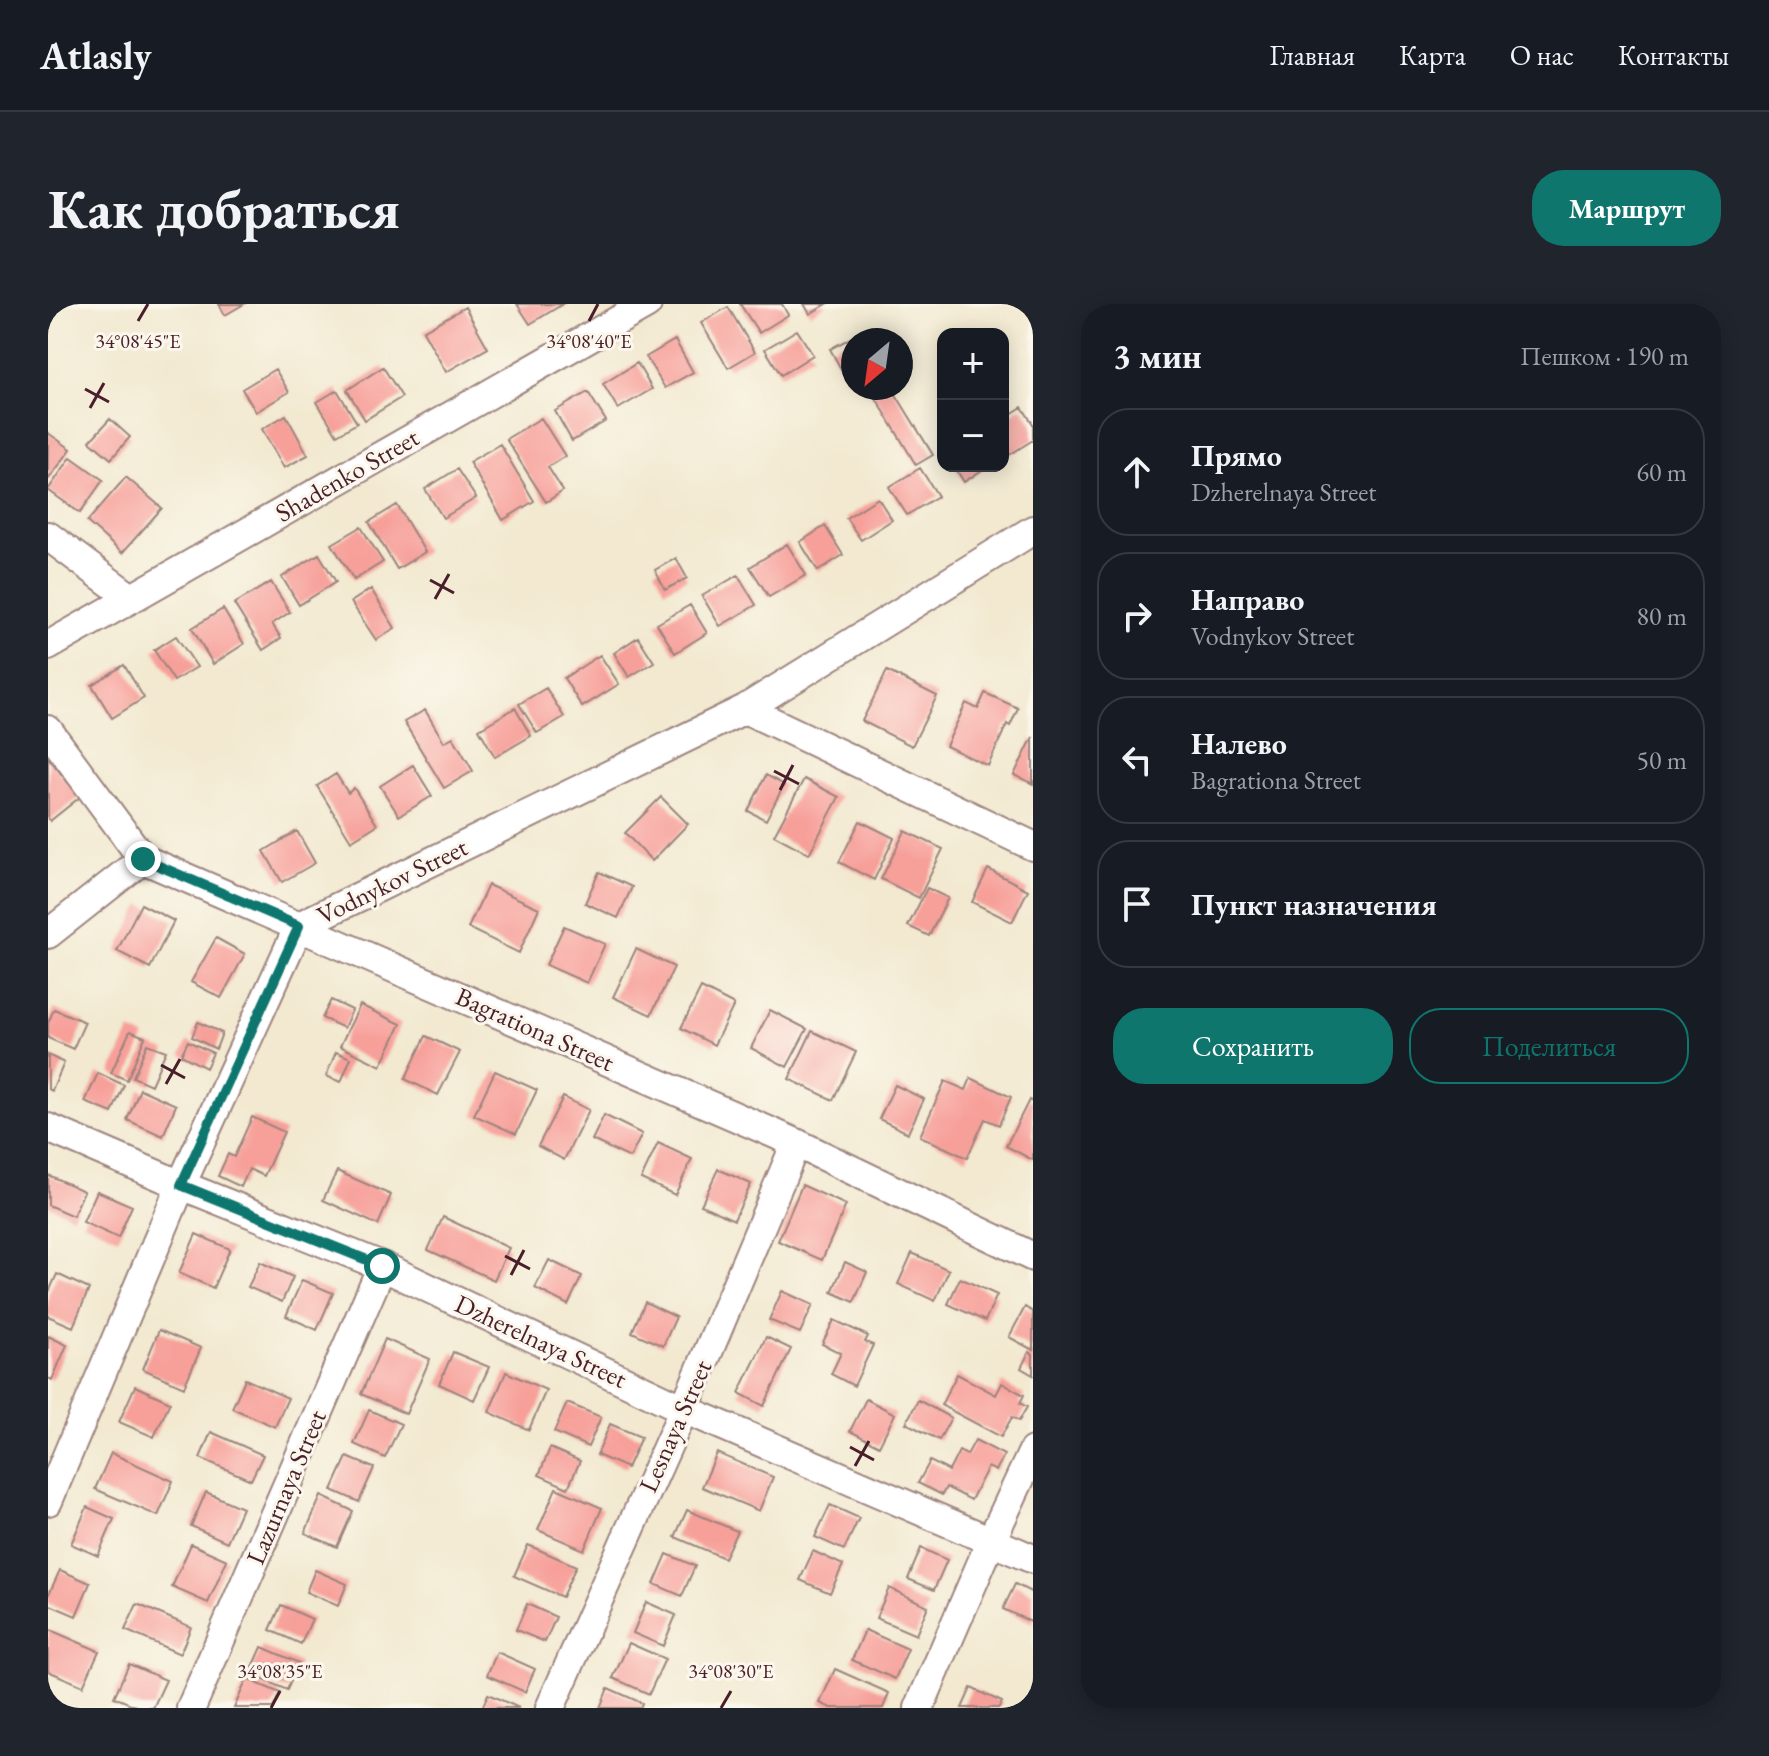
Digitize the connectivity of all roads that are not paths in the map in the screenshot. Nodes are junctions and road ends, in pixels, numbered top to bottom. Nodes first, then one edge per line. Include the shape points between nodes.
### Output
1 (647, 304) edge
2 (1033, 530) edge
3 (48, 536) edge
4 (131, 598) junction
5 (48, 646) edge
6 (745, 709) junction
7 (48, 730) edge
8 (1033, 846) edge
9 (143, 859) junction
10 (299, 926) junction
11 (48, 934) edge
12 (48, 1128) edge
13 (796, 1143) junction
14 (181, 1185) junction
15 (1033, 1257) edge
16 (382, 1266) junction
17 (684, 1409) junction
18 (1033, 1451) edge
19 (48, 1501) edge
20 (991, 1541) junction
21 (1033, 1559) edge
22 (191, 1708) edge
23 (550, 1708) edge
24 (919, 1708) edge

1 - 4 street, Shadenko Street
2 - 6 street, Vodnykov Street
3 - 4 street
4 - 5 street, Shadenko Street
6 - 8 street
6 - 10 street, Vodnykov Street
7 - 9 street
9 - 10 street, Bagrationa Street
9 - 11 street
10 - 13 street, Bagrationa Street
10 - 14 street, Vodnykov Street
12 - 14 street, Dzherelnaya Street
13 - 15 street, Bagrationa Street
13 - 17 street, Lesnaya Street
14 - 16 street, Dzherelnaya Street
14 - 19 street, Vodnykov Street
16 - 17 street, Dzherelnaya Street
16 - 22 street, Lazurnaya Street
17 - 20 street, Dzherelnaya Street
17 - 23 street, Lesnaya Street
18 - 20 street
20 - 21 street, Dzherelnaya Street
20 - 24 street

